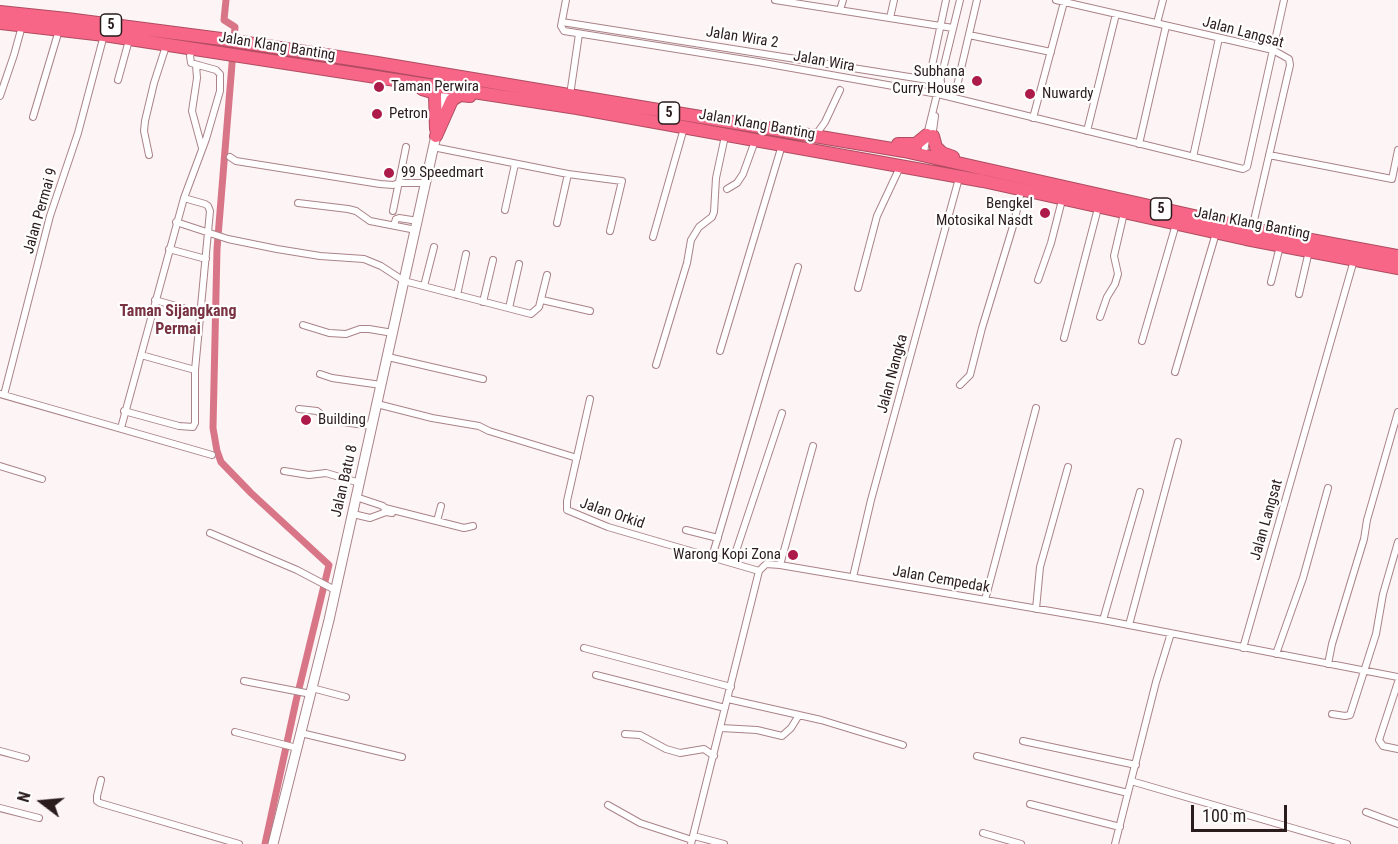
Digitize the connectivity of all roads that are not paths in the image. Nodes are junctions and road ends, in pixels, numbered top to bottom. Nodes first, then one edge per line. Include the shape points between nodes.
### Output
1 (566, 0) edge
2 (775, 0) edge
3 (843, 0) edge
4 (894, 0) edge
5 (946, 0) edge
6 (960, 0) edge
7 (977, 0) edge
8 (1056, 0) edge
9 (1163, 0) edge
10 (1284, 0) edge
11 (790, 1) edge
12 (1064, 2) junction
13 (840, 10) junction
14 (0, 12) edge
15 (1116, 14) junction
16 (890, 18) junction
17 (562, 22) junction
18 (0, 23) edge
19 (1157, 23) junction
20 (22, 25) junction
21 (941, 26) junction
22 (1166, 26) junction
23 (953, 28) junction
24 (59, 30) junction
25 (579, 34) junction
26 (104, 35) junction
27 (969, 35) junction
28 (1219, 38) junction
29 (129, 40) junction
30 (166, 46) junction
31 (193, 49) junction
32 (1274, 51) junction
33 (1051, 52) junction
34 (196, 65) junction
35 (413, 68) junction
36 (365, 76) junction
37 (118, 80) dead end
38 (929, 80) junction
39 (941, 82) junction
40 (957, 86) dead end
41 (447, 88) junction
42 (534, 88) junction
43 (840, 90) dead end
44 (938, 94) junction
45 (570, 95) junction
46 (0, 96) edge
47 (537, 102) junction
48 (33, 117) dead end
49 (1034, 118) junction
50 (684, 128) junction
51 (1087, 131) junction
52 (725, 135) junction
53 (815, 136) junction
54 (930, 136) junction
55 (831, 139) junction
56 (434, 141) junction
57 (754, 141) junction
58 (1139, 144) junction
59 (782, 145) junction
60 (406, 147) dead end
61 (202, 148) junction
62 (1398, 150) edge
63 (149, 155) dead end
64 (841, 155) junction
65 (1269, 155) junction
66 (925, 156) junction
67 (230, 157) dead end
68 (1193, 158) junction
69 (515, 164) junction
70 (901, 166) junction
71 (1003, 172) junction
72 (568, 174) junction
73 (959, 178) junction
74 (983, 181) junction
75 (399, 183) junction
76 (426, 183) junction
77 (727, 189) dead end
78 (1021, 191) junction
79 (183, 198) junction
80 (1062, 200) junction
81 (298, 203) dead end
82 (1098, 208) junction
83 (505, 210) dead end
84 (393, 211) dead end
85 (1124, 213) junction
86 (176, 222) junction
87 (557, 224) dead end
88 (1176, 224) junction
89 (417, 226) junction
90 (1252, 229) junction
91 (610, 231) dead end
92 (210, 233) junction
93 (1216, 233) junction
94 (653, 237) dead end
95 (1280, 246) junction
96 (434, 247) dead end
97 (169, 249) junction
98 (1309, 251) junction
99 (466, 254) dead end
100 (1398, 256) edge
101 (206, 259) junction
102 (1354, 259) junction
103 (493, 260) dead end
104 (519, 264) dead end
105 (798, 267) dead end
106 (1398, 268) edge
107 (547, 274) dead end
108 (1038, 280) dead end
109 (404, 281) junction
110 (1271, 282) dead end
111 (424, 286) junction
112 (858, 288) dead end
113 (1299, 294) dead end
114 (457, 295) junction
115 (155, 300) junction
116 (542, 300) junction
117 (483, 302) junction
118 (510, 308) junction
119 (590, 311) dead end
120 (200, 313) junction
121 (1100, 317) dead end
122 (303, 324) dead end
123 (393, 333) junction
124 (1064, 338) dead end
125 (1142, 341) dead end
126 (720, 351) dead end
127 (141, 355) junction
128 (388, 357) junction
129 (656, 365) dead end
130 (195, 370) junction
131 (1175, 372) dead end
132 (320, 375) dead end
133 (483, 379) dead end
134 (381, 385) junction
135 (960, 385) dead end
136 (2, 395) edge
137 (590, 399) dead end
138 (377, 404) junction
139 (1036, 408) dead end
140 (299, 409) dead end
141 (124, 411) junction
142 (1398, 412) edge
143 (782, 413) dead end
144 (372, 426) junction
145 (121, 428) junction
146 (1178, 442) dead end
147 (813, 446) dead end
148 (212, 455) dead end
149 (577, 458) junction
150 (0, 466) edge
151 (1068, 467) dead end
152 (284, 471) dead end
153 (42, 479) dead end
154 (360, 483) junction
155 (1328, 488) dead end
156 (1140, 492) dead end
157 (356, 497) junction
158 (441, 506) dead end
159 (386, 510) junction
160 (353, 514) junction
161 (413, 519) dead end
162 (437, 521) junction
163 (473, 526) dead end
164 (686, 530) dead end
165 (210, 533) dead end
166 (718, 538) junction
167 (1398, 543) edge
168 (712, 557) junction
169 (732, 562) junction
170 (780, 565) junction
171 (759, 570) junction
172 (853, 577) junction
173 (332, 588) junction
174 (986, 600) junction
175 (1036, 609) junction
176 (1103, 620) junction
177 (1129, 625) junction
178 (1171, 633) junction
179 (585, 648) dead end
180 (1243, 648) junction
181 (1276, 654) junction
182 (1328, 664) junction
183 (1363, 671) junction
184 (596, 675) dead end
185 (1398, 680) edge
186 (244, 681) dead end
187 (731, 687) junction
188 (309, 691) junction
189 (1396, 696) edge
190 (346, 697) dead end
191 (728, 699) junction
192 (725, 708) junction
193 (1332, 714) dead end
194 (799, 715) junction
195 (721, 728) junction
196 (235, 732) dead end
197 (301, 733) junction
198 (625, 734) dead end
199 (1023, 741) dead end
200 (903, 745) dead end
201 (293, 747) junction
202 (1398, 749) edge
203 (0, 752) edge
204 (402, 756) dead end
205 (714, 756) junction
206 (977, 756) dead end
207 (26, 758) dead end
208 (1130, 764) junction
209 (101, 780) dead end
210 (1131, 782) junction
211 (1123, 792) junction
212 (1030, 804) dead end
213 (608, 806) dead end
214 (0, 808) edge
215 (1366, 812) dead end
216 (39, 818) dead end
217 (1398, 824) edge
218 (1117, 826) junction
219 (982, 833) dead end
220 (692, 840) edge
221 (239, 844) edge
222 (273, 844) edge
223 (724, 844) edge
224 (1021, 844) edge
225 (1115, 844) edge
226 (1347, 844) edge

1 - 17 street
2 - 11 street
3 - 13 street
4 - 16 street
5 - 21 street
6 - 23 street
7 - 27 street
8 - 12 street, Jalan Langsat
9 - 19 street
10 - 32 street
11 - 13 street
12 - 15 street, Jalan Langsat
12 - 33 street
13 - 16 street
14 - 35 highway, Jalan Klang Banting / 5
15 - 19 street, Jalan Langsat
15 - 51 street
16 - 21 street
17 - 25 street, Jalan Wira via 564,31
17 - 38 street, Jalan Wira 2
18 - 20 highway, Jalan Klang Banting / 5
19 - 22 street, Jalan Langsat
20 - 24 highway, Jalan Klang Banting / 5
20 - 46 street
21 - 23 street
21 - 38 street
22 - 28 street, Jalan Langsat
22 - 58 street
23 - 39 street
24 - 26 highway, Jalan Klang Banting / 5
24 - 48 street
25 - 44 street, Jalan Wira
25 - 45 street
26 - 29 highway, Jalan Klang Banting / 5
26 - 136 street, Jalan Permai 9
27 - 33 street
27 - 40 street
28 - 32 street, Jalan Langsat
28 - 68 street
29 - 30 highway, Jalan Klang Banting / 5
29 - 37 street
30 - 31 highway, Jalan Klang Banting / 5
30 - 63 street via 145,121
31 - 34 street via 190,61
31 - 36 highway, Jalan Klang Banting / 5
32 - 65 street, Jalan Langsat via 1290,61
32 - 68 street via 1247,167
33 - 49 street
34 - 61 street via 192,111
34 - 61 street via 216,70 221,81
35 - 41 highway via 417,74 438,77
35 - 42 highway, Jalan Klang Banting / 5
36 - 41 highway, Jalan Klang Banting / 5
36 - 56 highway via 432,92 436,102
38 - 39 street, Jalan Wira 2
39 - 44 street
41 - 42 highway via 463,81
41 - 47 highway, Jalan Klang Banting / 5
41 - 56 street, Jalan Batu 8
42 - 45 highway, Jalan Klang Banting / 5
43 - 53 street
44 - 49 street
44 - 54 street
45 - 53 highway, Jalan Klang Banting / 5
47 - 50 highway, Jalan Klang Banting / 5
47 - 56 highway via 460,95 450,103
49 - 51 street
50 - 52 highway, Jalan Klang Banting / 5
50 - 94 street
51 - 58 street
52 - 57 highway, Jalan Klang Banting / 5
52 - 129 street via 714,212 691,240
53 - 55 highway, Jalan Klang Banting / 5
54 - 55 highway via 910,146
54 - 66 street
54 - 71 highway via 942,153
55 - 66 highway, Jalan Klang Banting / 5
56 - 69 street via 455,151
56 - 76 street, Jalan Batu 8
57 - 59 highway, Jalan Klang Banting / 5
57 - 77 street via 743,174
58 - 68 street
59 - 64 highway, Jalan Klang Banting / 5
59 - 126 street
60 - 75 street
61 - 79 street
62 - 65 street via 1392,179
64 - 66 highway via 915,162
64 - 70 highway, Jalan Klang Banting / 5
65 - 90 street, Jalan Langsat
66 - 71 highway, Jalan Klang Banting / 5
66 - 74 highway via 931,166
67 - 75 street via 300,172 388,185
69 - 72 street
69 - 83 street
70 - 73 highway, Jalan Klang Banting / 5
70 - 112 street via 877,216
71 - 90 highway, Jalan Klang Banting / 5
72 - 87 street
72 - 91 street via 622,182
73 - 74 highway, Jalan Klang Banting / 5
73 - 172 street, Jalan Nangka
74 - 78 highway, Jalan Klang Banting / 5
75 - 76 street
75 - 84 street
76 - 89 street, Jalan Batu 8
78 - 80 highway, Jalan Klang Banting / 5
78 - 135 street via 970,375
79 - 86 street
79 - 92 street via 208,206
80 - 82 highway, Jalan Klang Banting / 5
80 - 108 street
81 - 89 street via 348,208 370,221 394,225 399,218
82 - 85 highway, Jalan Klang Banting / 5
82 - 124 street
85 - 88 highway, Jalan Klang Banting / 5
85 - 121 street via 1114,256 1118,274
86 - 92 street
86 - 97 street
88 - 93 highway, Jalan Klang Banting / 5
88 - 125 street
89 - 109 street, Jalan Batu 8
90 - 100 highway, Jalan Klang Banting / 5
92 - 101 street
92 - 109 street via 320,256 364,259
93 - 95 highway, Jalan Klang Banting / 5
93 - 131 street
95 - 98 highway, Jalan Klang Banting / 5
95 - 110 street
96 - 111 street
97 - 101 street
97 - 115 street
98 - 102 highway, Jalan Klang Banting / 5
98 - 113 street
99 - 114 street
101 - 120 street
102 - 106 highway, Jalan Klang Banting / 5
102 - 180 street, Jalan Langsat
103 - 117 street
104 - 118 street
105 - 166 street
107 - 116 street
109 - 111 street
109 - 123 street, Jalan Batu 8
111 - 114 street
114 - 117 street
115 - 120 street
115 - 127 street
116 - 118 street via 531,314
116 - 119 street
117 - 118 street
120 - 130 street
122 - 123 street via 329,333 369,329
123 - 128 street, Jalan Batu 8
127 - 130 street
127 - 141 street
128 - 133 street
128 - 134 street, Jalan Batu 8
130 - 141 street via 193,427
132 - 134 street
134 - 138 street, Jalan Batu 8
136 - 145 street
137 - 149 street, Jalan Orkid
138 - 144 street, Jalan Batu 8
138 - 149 street via 472,424
139 - 174 street
140 - 144 street via 317,411 328,420
141 - 145 street
142 - 182 street
143 - 169 street
144 - 154 street, Jalan Batu 8
145 - 148 street
146 - 177 street
147 - 170 street
149 - 168 street, Jalan Orkid via 567,501 569,512
150 - 153 street
151 - 175 street via 1040,567
152 - 154 street via 309,475 326,472
154 - 157 street, Jalan Batu 8
155 - 181 street via 1303,578
156 - 176 street
157 - 159 street
157 - 160 street, Jalan Batu 8
158 - 162 street
159 - 160 street via 370,518
159 - 161 street
159 - 162 street
160 - 173 street, Jalan Batu 8
162 - 163 street via 464,528
164 - 166 street
165 - 173 street
166 - 168 street
167 - 183 street
168 - 169 street, Jalan Orkid
169 - 171 street, Jalan Orkid
170 - 171 street, Jalan Cempedak via 766,564
170 - 172 street, Jalan Cempedak
171 - 187 street
172 - 174 street, Jalan Cempedak
173 - 188 street, Jalan Batu 8
174 - 175 street, Jalan Cempedak
175 - 176 street, Jalan Cempedak
176 - 177 street, Jalan Cempedak
177 - 178 street, Jalan Cempedak
178 - 180 street, Jalan Cempedak
178 - 208 street
179 - 187 street
180 - 181 street, Jalan Cempedak
181 - 182 street, Jalan Cempedak
182 - 183 street, Jalan Cempedak
183 - 185 street, Jalan Cempedak
183 - 193 street via 1350,715
184 - 192 street
185 - 189 street
186 - 188 street
187 - 191 street
188 - 190 street
188 - 197 street, Jalan Batu 8
189 - 202 street via 1379,740 1383,747
191 - 192 street
191 - 194 street
192 - 195 street
194 - 195 street via 782,735
194 - 200 street
195 - 205 street
196 - 201 street
197 - 201 street, Jalan Batu 8
197 - 204 street
198 - 205 street via 640,735 680,753 704,749
199 - 208 street
201 - 222 street, Jalan Batu 8
203 - 207 street
205 - 220 street
206 - 211 street
208 - 210 street
209 - 221 street via 97,796 100,803
210 - 211 street
210 - 226 street
211 - 218 street
212 - 218 street
213 - 220 street via 640,823
214 - 216 street
215 - 217 street
218 - 225 street
219 - 224 street
220 - 223 street

